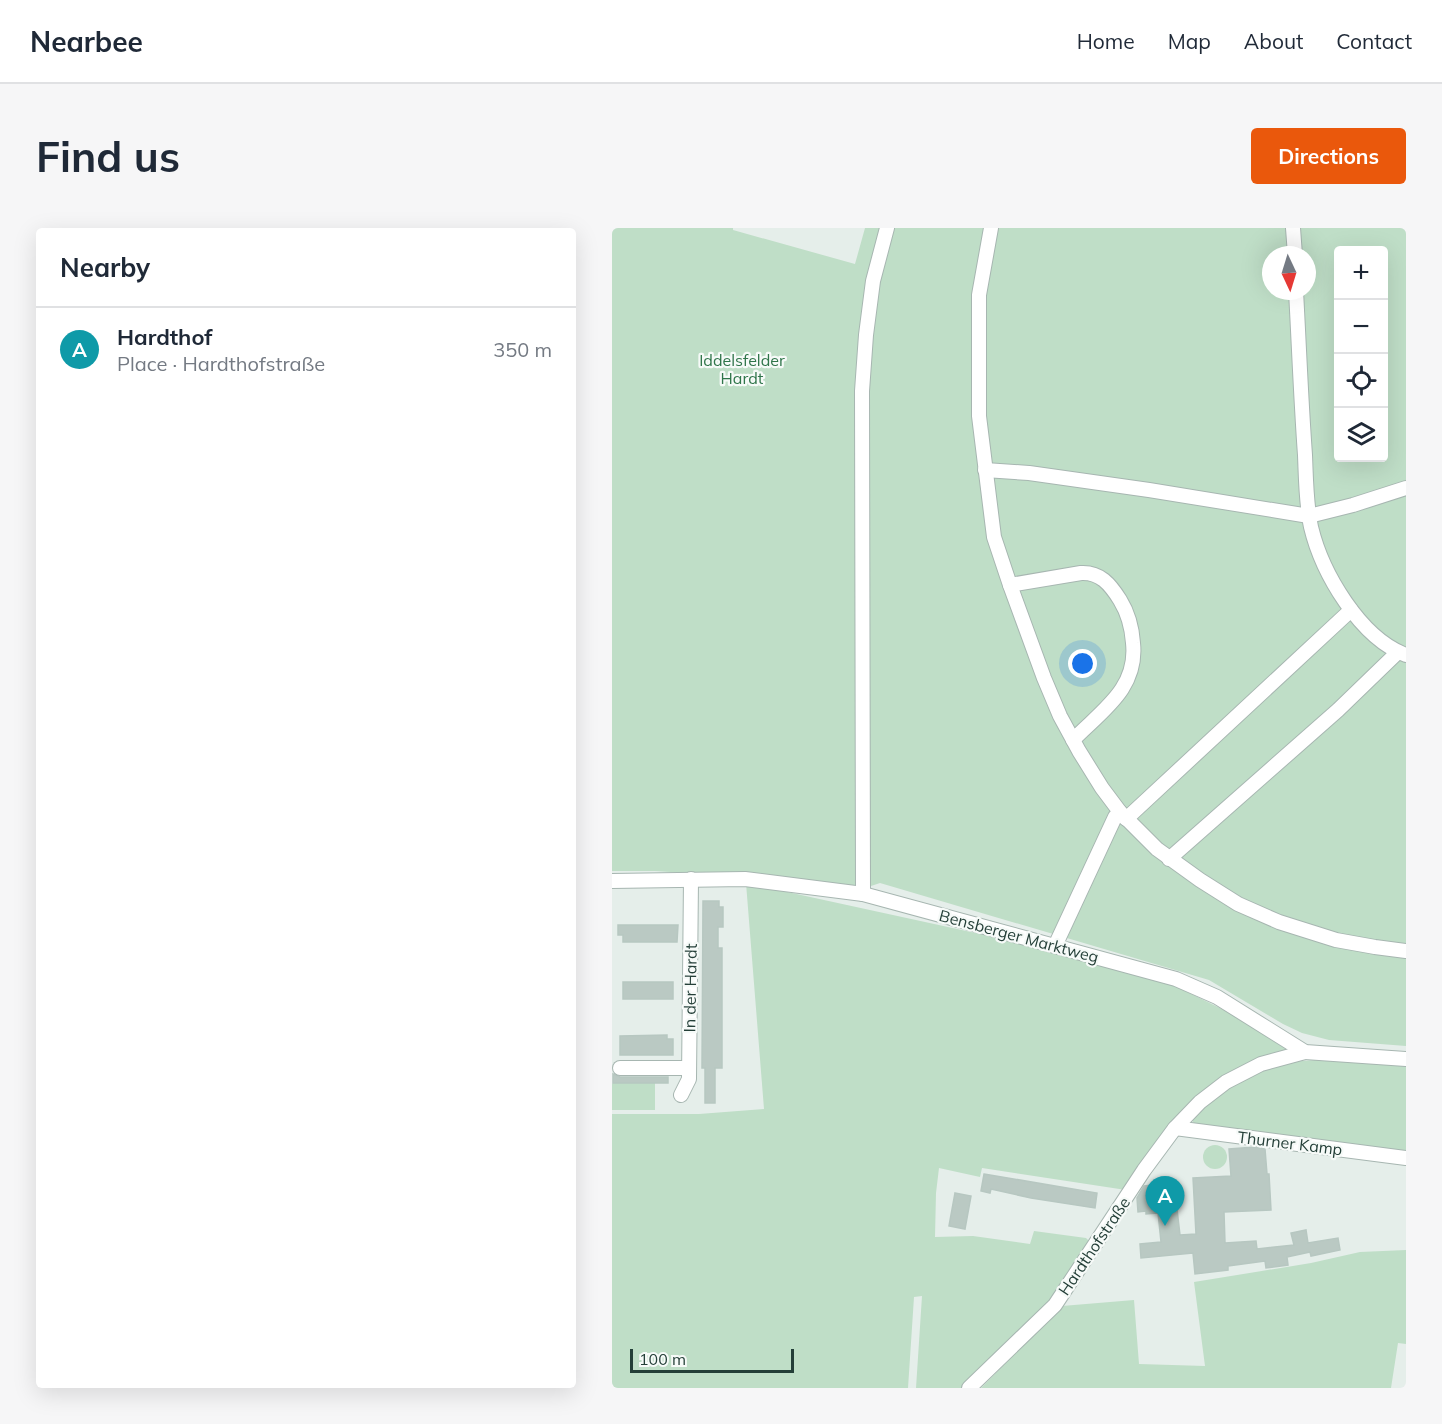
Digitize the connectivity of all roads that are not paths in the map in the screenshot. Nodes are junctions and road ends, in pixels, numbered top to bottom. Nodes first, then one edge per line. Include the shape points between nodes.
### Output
1 (887, 228) edge
2 (991, 228) edge
3 (1293, 228) edge
4 (1294, 246) edge
5 (1296, 300) edge
6 (985, 470) junction
7 (1406, 488) edge
8 (1309, 516) junction
9 (1010, 585) junction
10 (1351, 610) junction
11 (1402, 653) edge
12 (1073, 740) junction
13 (1123, 815) junction
14 (1169, 859) junction
15 (691, 879) junction
16 (612, 881) edge
17 (863, 894) junction
18 (1055, 946) junction
19 (1406, 951) edge
20 (1305, 1052) junction
21 (1406, 1059) edge
22 (620, 1068) dead end
23 (689, 1068) junction
24 (681, 1095) dead end
25 (1175, 1128) junction
26 (1406, 1158) edge
27 (969, 1388) edge

1 - 17 street via 873,281 862,391
2 - 6 street via 979,295 979,416
3 - 4 street
5 - 8 street
6 - 8 street via 1160,491
6 - 9 street via 994,537
7 - 8 street
8 - 10 street via 1325,565
9 - 12 street via 1048,687
9 - 12 street via 1089,572 1101,577 1124,606 1132,633 1132,671 1120,693
10 - 11 street via 1380,640
10 - 13 street
11 - 14 street
12 - 13 street
13 - 14 street
13 - 18 street via 1115,817
14 - 19 street via 1238,904 1279,922 1336,940
15 - 16 street, Bensberger Marktweg
15 - 17 street, Bensberger Marktweg via 745,879
15 - 23 street, In der Hardt
17 - 18 street, Bensberger Marktweg
18 - 20 street, Bensberger Marktweg via 1199,988
20 - 21 street, Bensberger Marktweg
20 - 25 street, Hardthofstraße via 1262,1064 1226,1082
22 - 23 street
23 - 24 street, In der Hardt via 689,1079
25 - 26 street, Thurner Kamp
25 - 27 street, Hardthofstraße via 1055,1305

